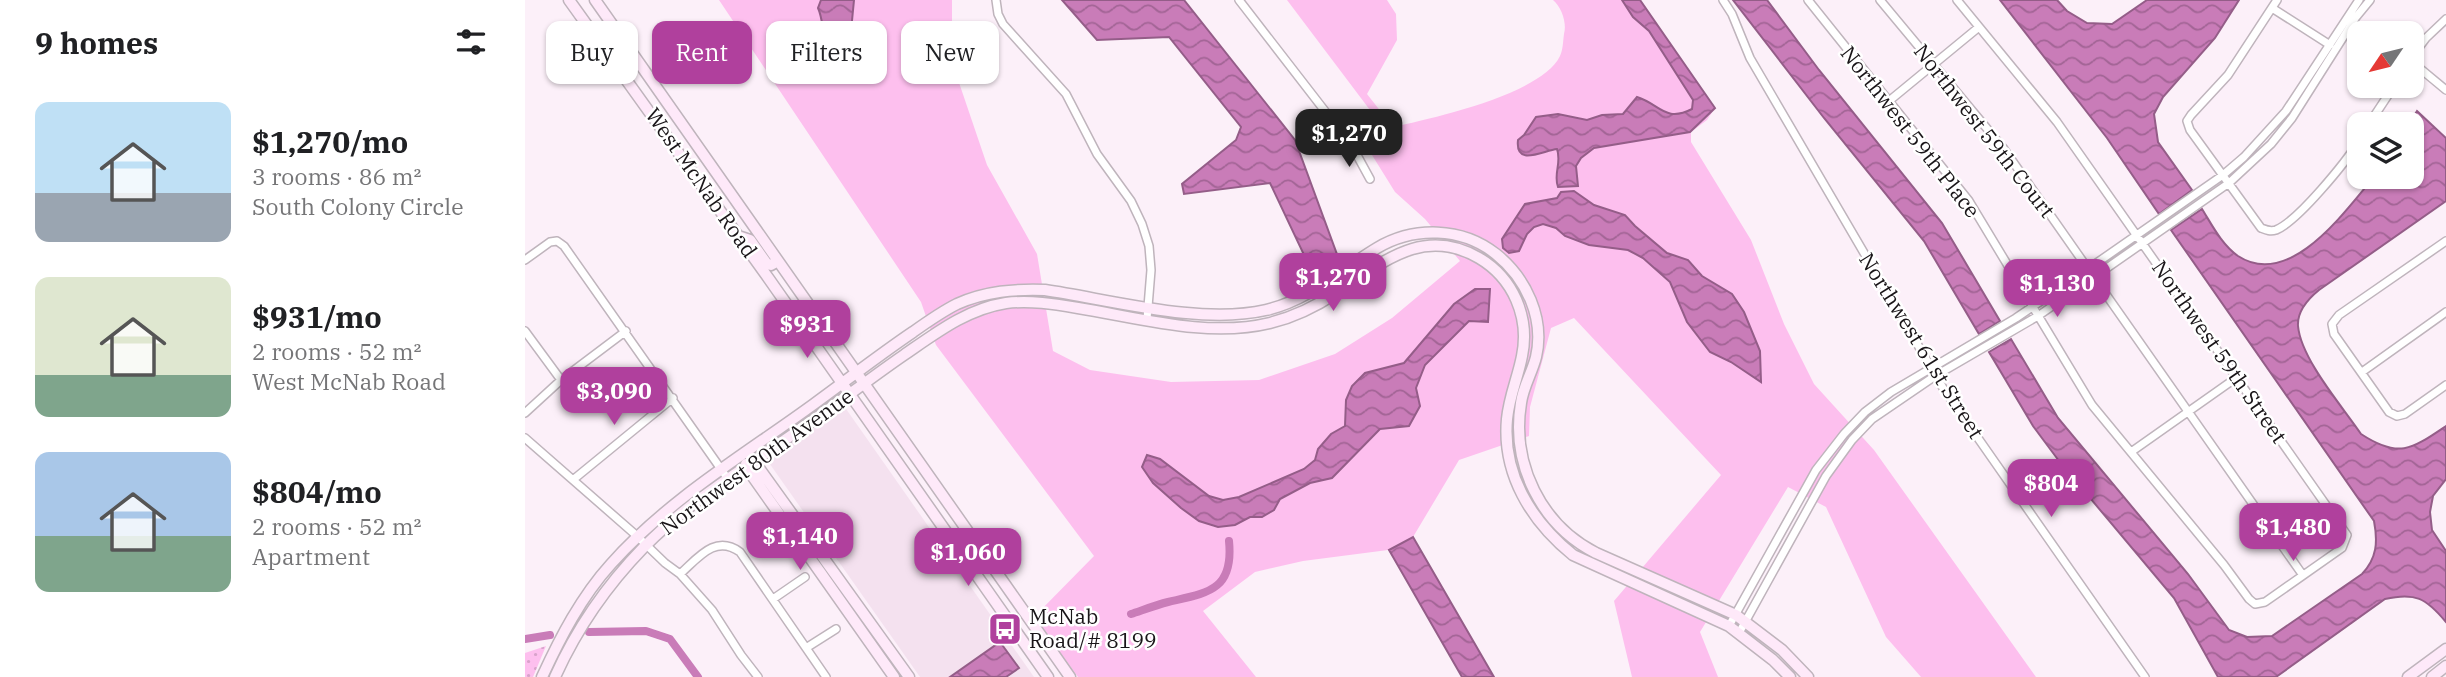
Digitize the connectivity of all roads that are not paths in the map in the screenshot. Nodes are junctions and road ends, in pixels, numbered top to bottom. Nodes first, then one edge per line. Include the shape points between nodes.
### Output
1 (569, 0) edge
2 (595, 0) edge
3 (996, 0) edge
4 (1239, 0) edge
5 (1723, 0) edge
6 (1808, 0) edge
7 (1880, 0) edge
8 (1957, 0) edge
9 (2277, 0) edge
10 (2359, 0) edge
11 (2370, 0) edge
12 (2272, 8) junction
13 (2446, 19) edge
14 (1979, 27) junction
15 (2424, 41) edge
16 (2328, 44) junction
17 (2336, 49) junction
18 (1933, 64) junction
19 (2424, 71) edge
20 (2446, 90) edge
21 (1889, 101) junction
22 (2347, 156) edge
23 (2223, 175) junction
24 (1370, 179) dead end
25 (2228, 183) junction
26 (738, 235) junction
27 (2138, 235) junction
28 (1392, 241) junction
29 (2446, 241) edge
30 (2143, 243) junction
31 (1409, 249) junction
32 (525, 261) edge
33 (778, 261) junction
34 (2091, 273) junction
35 (1091, 297) junction
36 (2032, 306) junction
37 (1148, 307) junction
38 (1090, 310) junction
39 (2446, 312) edge
40 (2038, 316) junction
41 (1147, 319) junction
42 (525, 331) edge
43 (626, 331) junction
44 (1930, 368) junction
45 (2362, 372) junction
46 (856, 373) junction
47 (1935, 376) junction
48 (2236, 378) junction
49 (561, 380) junction
50 (842, 384) junction
51 (863, 384) junction
52 (2446, 385) edge
53 (850, 394) junction
54 (673, 398) junction
55 (2188, 412) junction
56 (525, 413) edge
57 (525, 438) edge
58 (2131, 452) junction
59 (745, 453) junction
60 (755, 460) junction
61 (746, 467) junction
62 (722, 470) junction
63 (574, 479) junction
64 (729, 480) junction
65 (637, 536) junction
66 (646, 544) junction
67 (2302, 574) junction
68 (680, 575) junction
69 (805, 578) dead end
70 (773, 599) junction
71 (1736, 615) junction
72 (1745, 621) junction
73 (1730, 626) junction
74 (837, 629) dead end
75 (1739, 633) junction
76 (806, 648) junction
77 (2446, 649) edge
78 (542, 677) edge
79 (555, 677) edge
80 (758, 677) edge
81 (826, 677) edge
82 (894, 677) edge
83 (909, 677) edge
84 (1048, 677) edge
85 (1070, 677) edge
86 (1790, 677) edge
87 (1808, 677) edge
88 (2145, 677) edge
89 (2408, 677) edge

1 - 26 street, West McNab Road
2 - 33 street, West McNab Road
3 - 37 street via 1003,24 1066,94 1097,154 1132,201 1149,246
4 - 24 street via 1352,146
5 - 44 street, Northwest 61st Street via 1750,58
6 - 21 street, Northwest 59th Place
7 - 18 street, Northwest 59th Court
8 - 14 street, Northwest 59th Street
9 - 12 street
10 - 16 street
11 - 17 street
12 - 16 street
12 - 23 street via 2228,75 2187,121
13 - 15 street
14 - 18 street
14 - 27 street, Northwest 59th Street via 2057,122
16 - 17 street
16 - 23 street via 2286,111
17 - 25 street via 2292,118
18 - 21 street
18 - 34 street, Northwest 59th Court via 2004,149
19 - 20 street
21 - 36 street, Northwest 59th Place via 1969,201
22 - 25 street via 2311,200 2279,229 2269,232 2261,228
23 - 25 street
23 - 27 street
25 - 30 street
26 - 33 street via 750,240 767,264
26 - 50 street, West McNab Road
27 - 30 street, Northwest 59th Street
27 - 34 street
28 - 31 street
28 - 37 street, Northwest 80th Avenue via 1326,284 1268,310 1216,315
28 - 71 street, Northwest 80th Avenue via 1423,232 1446,232 1470,238 1508,264 1534,307 1538,333 1537,353 1521,400 1521,444 1534,492 1579,544
29 - 45 street via 2332,324 2334,334
30 - 34 street
30 - 48 street, Northwest 59th Street
31 - 41 street, Northwest 80th Avenue via 1306,311 1271,323 1213,328
31 - 73 street via 1444,246 1462,250 1498,272 1513,291 1525,334 1510,397 1507,447 1520,490 1554,540 1583,561
32 - 43 street via 557,241
33 - 46 street, West McNab Road
34 - 36 street
34 - 40 street
34 - 55 street, Northwest 59th Court
35 - 37 street, Northwest 80th Avenue
35 - 38 street
35 - 46 street, Northwest 80th Avenue via 1025,289 981,296 935,317
36 - 40 street, Northwest 59th Place
36 - 44 street
37 - 41 street
38 - 41 street, Northwest 80th Avenue
38 - 51 street, Northwest 80th Avenue via 1028,302 984,309 943,328
39 - 45 street
40 - 47 street
40 - 58 street, Northwest 59th Place via 2078,384
42 - 49 street
43 - 49 street
43 - 54 street
44 - 47 street, Northwest 61st Street
44 - 71 street via 1891,392 1844,434 1816,470
45 - 52 street via 2389,412 2397,416
46 - 50 street, Northwest 80th Avenue
46 - 51 street, West McNab Road
47 - 72 street via 1881,412 1851,440
47 - 88 street, Northwest 61st Street
48 - 55 street
48 - 67 street, Northwest 59th Street via 2347,535 2341,548
49 - 56 street
50 - 53 street, West McNab Road
50 - 59 street, Northwest 80th Avenue
51 - 53 street, Northwest 80th Avenue
51 - 85 street, West McNab Road
53 - 60 street, Northwest 80th Avenue
53 - 84 street, West McNab Road
54 - 62 street
54 - 63 street
55 - 58 street
55 - 67 street, Northwest 59th Court
57 - 63 street
58 - 67 street, Northwest 59th Place via 2255,604 2265,602
59 - 60 street
59 - 61 street
59 - 62 street, Northwest 80th Avenue
60 - 61 street, Northwest 80th Avenue
60 - 83 street
61 - 64 street, Northwest 80th Avenue
61 - 82 street
62 - 64 street
62 - 65 street, Northwest 80th Avenue
63 - 65 street
64 - 66 street, Northwest 80th Avenue
65 - 66 street
65 - 78 street, Northwest 80th Avenue via 582,603
66 - 68 street
66 - 79 street, Northwest 80th Avenue via 591,610
68 - 70 street via 715,546 731,546
68 - 80 street via 712,610
69 - 70 street
70 - 76 street
71 - 72 street, Northwest 80th Avenue
71 - 73 street
72 - 75 street
72 - 87 street, Northwest 80th Avenue
73 - 75 street
74 - 76 street
75 - 86 street
76 - 81 street
77 - 89 street

